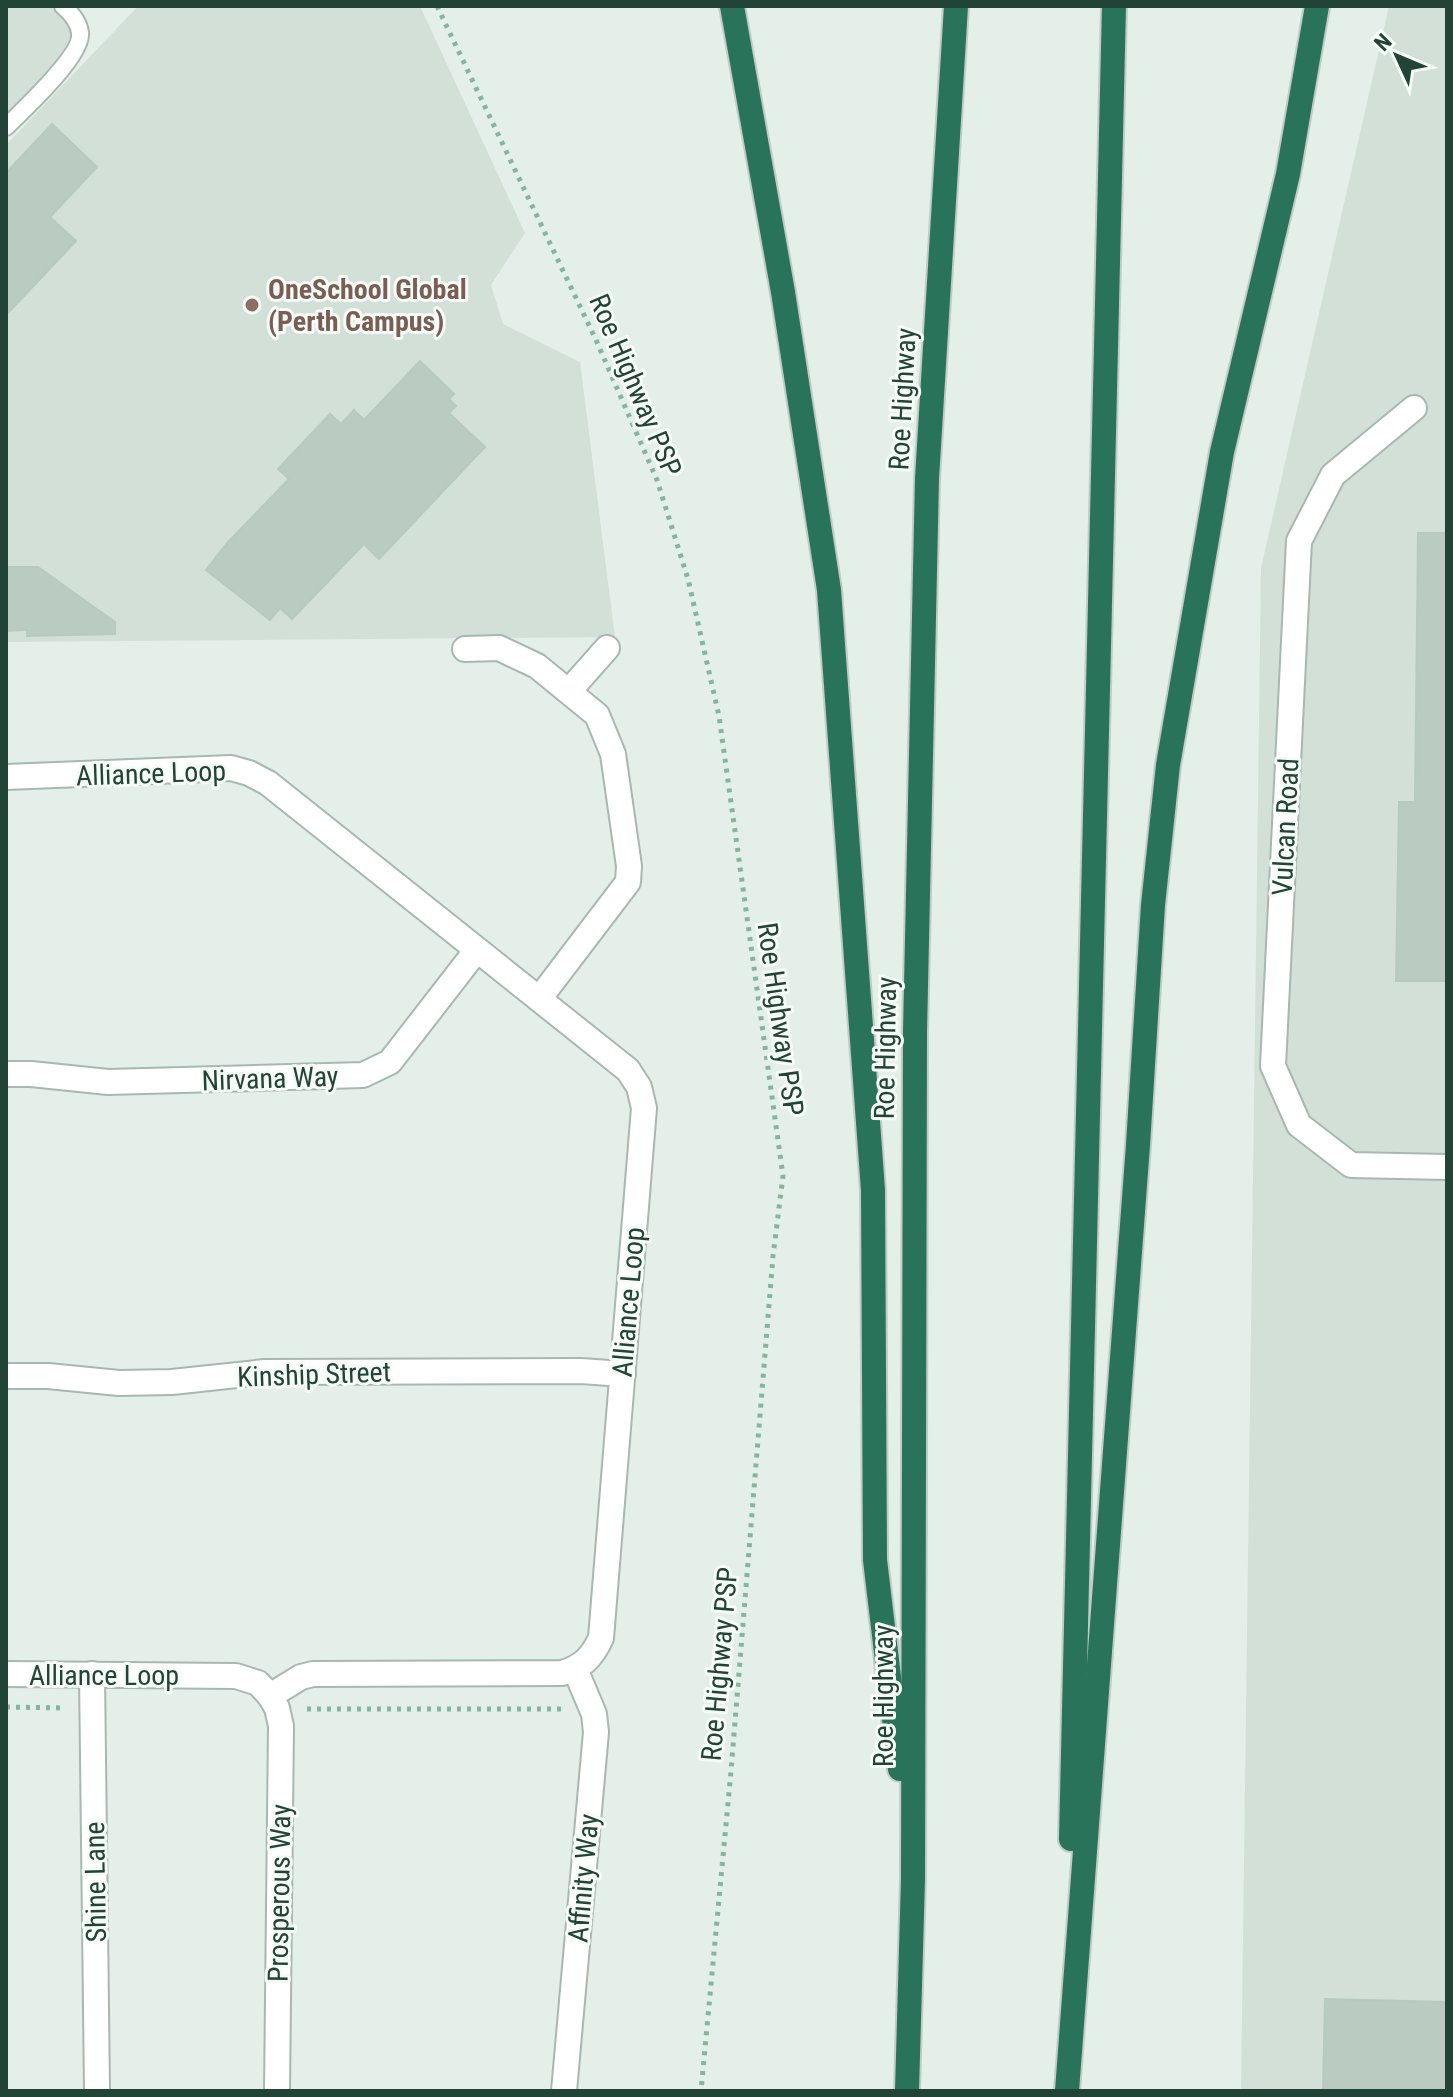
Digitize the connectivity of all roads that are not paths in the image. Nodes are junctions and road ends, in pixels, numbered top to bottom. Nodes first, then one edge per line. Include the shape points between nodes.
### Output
1 (63, 6) edge
2 (732, 6) edge
3 (956, 6) edge
4 (1114, 6) edge
5 (1317, 6) edge
6 (6, 127) edge
7 (1414, 408) dead end
8 (607, 648) dead end
9 (465, 649) dead end
10 (569, 691) junction
11 (6, 777) edge
12 (476, 951) junction
13 (539, 999) junction
14 (6, 1074) edge
15 (1447, 1167) edge
16 (623, 1374) junction
17 (6, 1376) edge
18 (575, 1669) junction
19 (6, 1674) edge
20 (92, 1674) junction
21 (270, 1696) junction
22 (913, 1879) junction
23 (97, 2091) edge
24 (277, 2091) edge
25 (564, 2091) edge
26 (907, 2091) edge
27 (1066, 2091) edge

1 - 6 lane via 81,34 75,54
2 - 22 highway via 829,590 873,1190 875,1560
3 - 22 highway, Roe Highway via 926,494 915,1032
4 - 27 highway
5 - 27 highway via 1288,174 1222,452 1168,765 1153,905
7 - 15 street, Vulcan Road via 1333,475 1299,541 1273,1066 1299,1125 1351,1165
8 - 10 street
9 - 10 street via 499,648 537,666
10 - 13 street via 597,715 613,754 628,882
11 - 12 street, Alliance Loop via 231,768 249,773
12 - 13 street, Alliance Loop
12 - 14 street, Nirvana Way via 390,1062 363,1075 108,1082
13 - 16 street, Alliance Loop via 628,1070 644,1108
16 - 17 street, Kinship Street via 265,1372 119,1383
16 - 18 street, Alliance Loop via 601,1638 592,1656
18 - 21 street via 313,1674
18 - 25 street, Affinity Way via 596,1732
19 - 20 street, Alliance Loop
20 - 21 street, Alliance Loop via 236,1676 258,1683
20 - 23 street, Shine Lane
21 - 24 street, Prosperous Way via 281,1726
22 - 26 highway, Roe Highway

